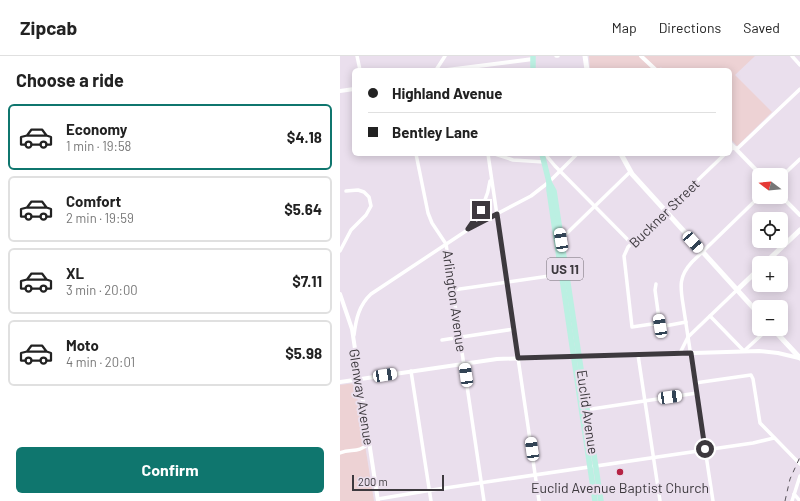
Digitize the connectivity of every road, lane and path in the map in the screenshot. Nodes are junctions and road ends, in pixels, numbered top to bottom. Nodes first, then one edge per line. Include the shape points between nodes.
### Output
1 (357, 56) edge
2 (445, 56) edge
3 (585, 56) edge
4 (641, 56) edge
5 (792, 56) edge
6 (533, 58) edge
7 (800, 65) edge
8 (360, 68) edge
9 (437, 68) edge
10 (461, 68) edge
11 (587, 68) edge
12 (654, 68) edge
13 (352, 89) edge
14 (800, 89) edge
15 (340, 91) edge
16 (732, 145) edge
17 (735, 148) junction
18 (732, 149) edge
19 (416, 156) edge
20 (488, 156) edge
21 (500, 156) edge
22 (542, 156) edge
23 (547, 156) edge
24 (575, 156) edge
25 (622, 156) edge
26 (723, 156) edge
27 (800, 158) edge
28 (544, 162) junction
29 (754, 168) edge
30 (788, 170) edge
31 (560, 171) junction
32 (630, 172) junction
33 (490, 174) junction
34 (549, 182) junction
35 (346, 191) dead end
36 (788, 203) edge
37 (752, 204) edge
38 (596, 206) junction
39 (665, 211) junction
40 (497, 214) junction
41 (800, 215) edge
42 (468, 229) junction
43 (800, 230) edge
44 (559, 242) junction
45 (632, 243) junction
46 (446, 244) junction
47 (340, 251) edge
48 (702, 252) junction
49 (772, 256) edge
50 (564, 274) junction
51 (752, 276) edge
52 (506, 282) junction
53 (656, 284) dead end
54 (453, 290) junction
55 (737, 290) junction
56 (340, 294) edge
57 (752, 306) edge
58 (710, 316) junction
59 (686, 322) junction
60 (660, 326) junction
61 (514, 329) junction
62 (760, 336) edge
63 (780, 336) edge
64 (461, 337) junction
65 (688, 337) junction
66 (353, 339) junction
67 (442, 340) dead end
68 (744, 351) junction
69 (680, 353) junction
70 (691, 353) junction
71 (638, 355) junction
72 (799, 355) edge
73 (576, 356) junction
74 (518, 358) junction
75 (464, 364) junction
76 (411, 371) junction
77 (360, 379) junction
78 (340, 382) edge
79 (695, 383) junction
80 (697, 393) junction
81 (644, 401) junction
82 (584, 411) junction
83 (774, 438) junction
84 (370, 443) junction
85 (705, 449) junction
86 (340, 453) edge
87 (653, 457) junction
88 (800, 464) edge
89 (593, 466) junction
90 (536, 475) junction
91 (800, 476) edge
92 (481, 483) junction
93 (429, 490) junction
94 (794, 494) junction
95 (378, 500) edge
96 (431, 501) edge
97 (484, 501) edge
98 (539, 501) edge
99 (595, 501) edge
100 (601, 501) edge
101 (660, 501) edge
102 (713, 501) edge
103 (792, 501) edge
104 (800, 501) edge

1 - 8 street
2 - 9 street
3 - 11 main road
4 - 12 street
5 - 7 street
6 - 10 street
13 - 15 street
14 - 17 street via 738,148
16 - 17 street
17 - 18 street
17 - 29 street
19 - 46 street, Arlington Avenue via 428,212
20 - 33 street
21 - 28 street via 513,160
22 - 28 main road, Euclid Avenue / US 11
23 - 31 street
24 - 31 street
25 - 32 main road
26 - 39 street, Buckner Street
27 - 30 street
28 - 34 main road, Euclid Avenue / US 11
31 - 34 street
31 - 38 street
32 - 38 street
32 - 39 main road
33 - 40 street
33 - 42 street via 490,184 484,202
34 - 40 street via 525,200
34 - 44 main road, Euclid Avenue / US 11 via 554,191
35 - 47 street via 364,192 370,197 371,206 351,230
36 - 41 street
37 - 48 street
38 - 44 street
38 - 45 street
39 - 45 street, Buckner Street
39 - 48 main road
40 - 42 street
40 - 52 street
42 - 46 street
43 - 49 main road
44 - 50 main road, Euclid Avenue / US 11
45 - 60 street, Buckner Street via 623,259 632,326
46 - 54 street, Arlington Avenue
46 - 66 street via 366,299 360,309
48 - 55 main road
48 - 59 street via 686,269 681,279
50 - 52 street
50 - 73 main road, Euclid Avenue / US 11
51 - 55 main road
52 - 54 street
52 - 61 street
53 - 60 street
54 - 64 street, Arlington Avenue
55 - 57 main road
55 - 58 street
56 - 66 street, Glenway Avenue
58 - 65 street
58 - 68 street
59 - 60 street
59 - 65 street
61 - 64 street
61 - 74 street
62 - 68 street
63 - 72 main road
64 - 67 street
64 - 75 street, Arlington Avenue
65 - 69 street
65 - 70 street
66 - 77 street, Glenway Avenue
68 - 70 street
68 - 72 street
69 - 70 street
69 - 71 street
70 - 79 street
71 - 73 street
71 - 81 street
73 - 74 street
73 - 82 main road, Euclid Avenue / US 11
74 - 75 street
74 - 90 street
75 - 76 street
75 - 92 street, Arlington Avenue
76 - 77 street
76 - 93 street
77 - 78 street
77 - 84 street, Glenway Avenue
79 - 80 street
79 - 83 street via 750,375 753,379 760,423
80 - 81 street
80 - 85 street
81 - 82 street
81 - 87 street
82 - 89 main road, Euclid Avenue / US 11
83 - 85 street
83 - 88 street
84 - 86 street via 360,450
84 - 95 street, Glenway Avenue
85 - 87 street
85 - 102 street
87 - 89 street
87 - 101 street
89 - 90 street
89 - 99 main road, Euclid Avenue / US 11
89 - 100 main road, Euclid Avenue / US 11
90 - 92 street
90 - 98 street
91 - 94 street
92 - 93 street
92 - 97 street, Arlington Avenue
93 - 95 street
93 - 96 street
94 - 103 street
94 - 104 street

